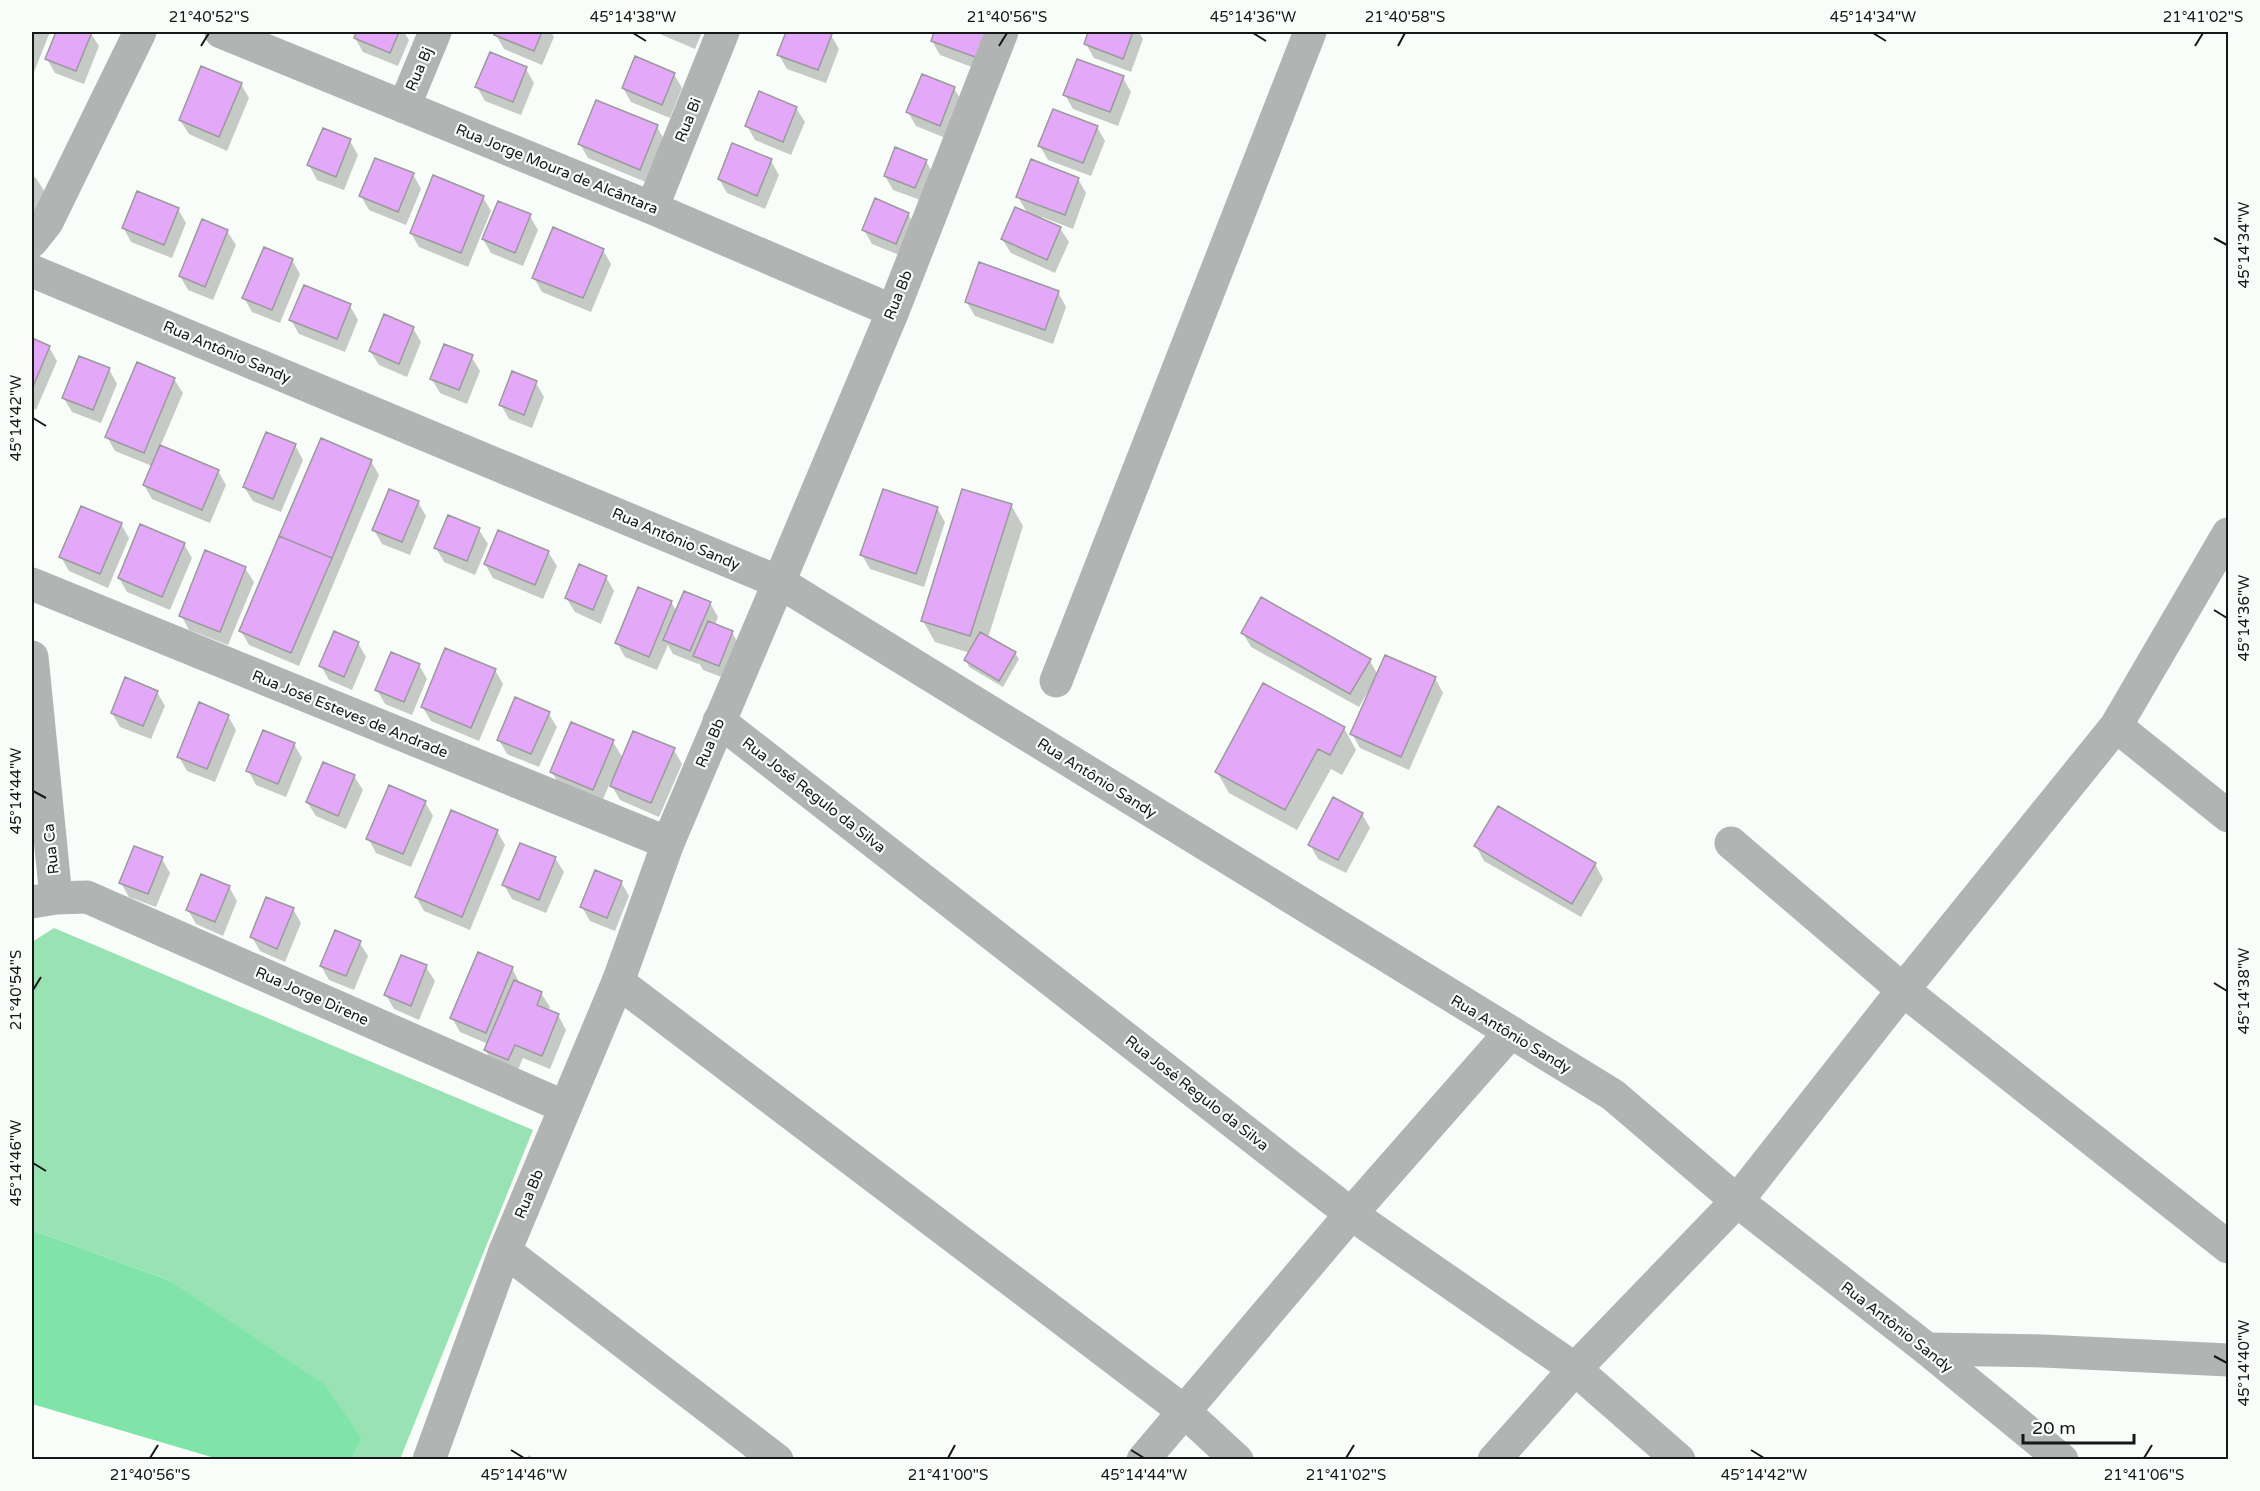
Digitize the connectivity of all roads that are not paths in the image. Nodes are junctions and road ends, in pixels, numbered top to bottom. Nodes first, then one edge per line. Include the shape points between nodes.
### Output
1 (141, 32) edge
2 (220, 32) edge
3 (435, 32) edge
4 (723, 32) edge
5 (1002, 32) edge
6 (1310, 32) edge
7 (404, 107) junction
8 (652, 208) junction
9 (32, 241) edge
10 (32, 271) edge
11 (893, 310) junction
12 (2229, 534) edge
13 (779, 582) junction
14 (32, 585) edge
15 (32, 657) edge
16 (1056, 681) dead end
17 (719, 721) junction
18 (2116, 726) junction
19 (2229, 816) edge
20 (668, 843) junction
21 (1731, 843) dead end
22 (44, 900) edge
23 (618, 982) junction
24 (1903, 990) junction
25 (1510, 1034) junction
26 (565, 1107) junction
27 (1737, 1201) junction
28 (1351, 1214) junction
29 (2229, 1247) edge
30 (505, 1251) junction
31 (1927, 1349) junction
32 (2229, 1360) edge
33 (1575, 1369) junction
34 (1185, 1412) junction
35 (429, 1460) edge
36 (777, 1460) edge
37 (1143, 1460) edge
38 (1237, 1460) edge
39 (1494, 1460) edge
40 (1679, 1460) edge
41 (2062, 1460) edge

1 - 9 street via 47,222
2 - 7 street, Rua Jorge Moura de Alcântara
3 - 7 street, Rua Bj
4 - 8 street, Rua Bi
5 - 11 street, Rua Bb
6 - 16 street
7 - 8 street, Rua Jorge Moura de Alcântara
8 - 11 street, Rua Jorge Moura de Alcântara
10 - 13 street, Rua Antônio Sandy
11 - 13 street, Rua Bb
12 - 18 street
13 - 17 street, Rua Bb
13 - 25 street, Rua Antônio Sandy
14 - 20 street, Rua José Esteves de Andrade
15 - 22 street, Rua Ca
17 - 20 street, Rua Bb
17 - 28 street, Rua José Regulo da Silva
18 - 19 street
18 - 24 street
20 - 23 street, Rua Bb
21 - 24 street
22 - 26 street, Rua Jorge Direne via 87,897
23 - 26 street, Rua Bb
23 - 34 street
24 - 27 street
24 - 29 street
25 - 27 street, Rua Antônio Sandy via 1613,1095
25 - 28 street
26 - 30 street, Rua Bb
27 - 31 street, Rua Antônio Sandy
27 - 33 street
28 - 33 street, Rua José Regulo da Silva
28 - 34 street
30 - 35 street, Rua Bb
30 - 36 street
31 - 32 street
31 - 41 street, Rua Antônio Sandy
33 - 39 street
33 - 40 street, Rua José Regulo da Silva
34 - 37 street
34 - 38 street

